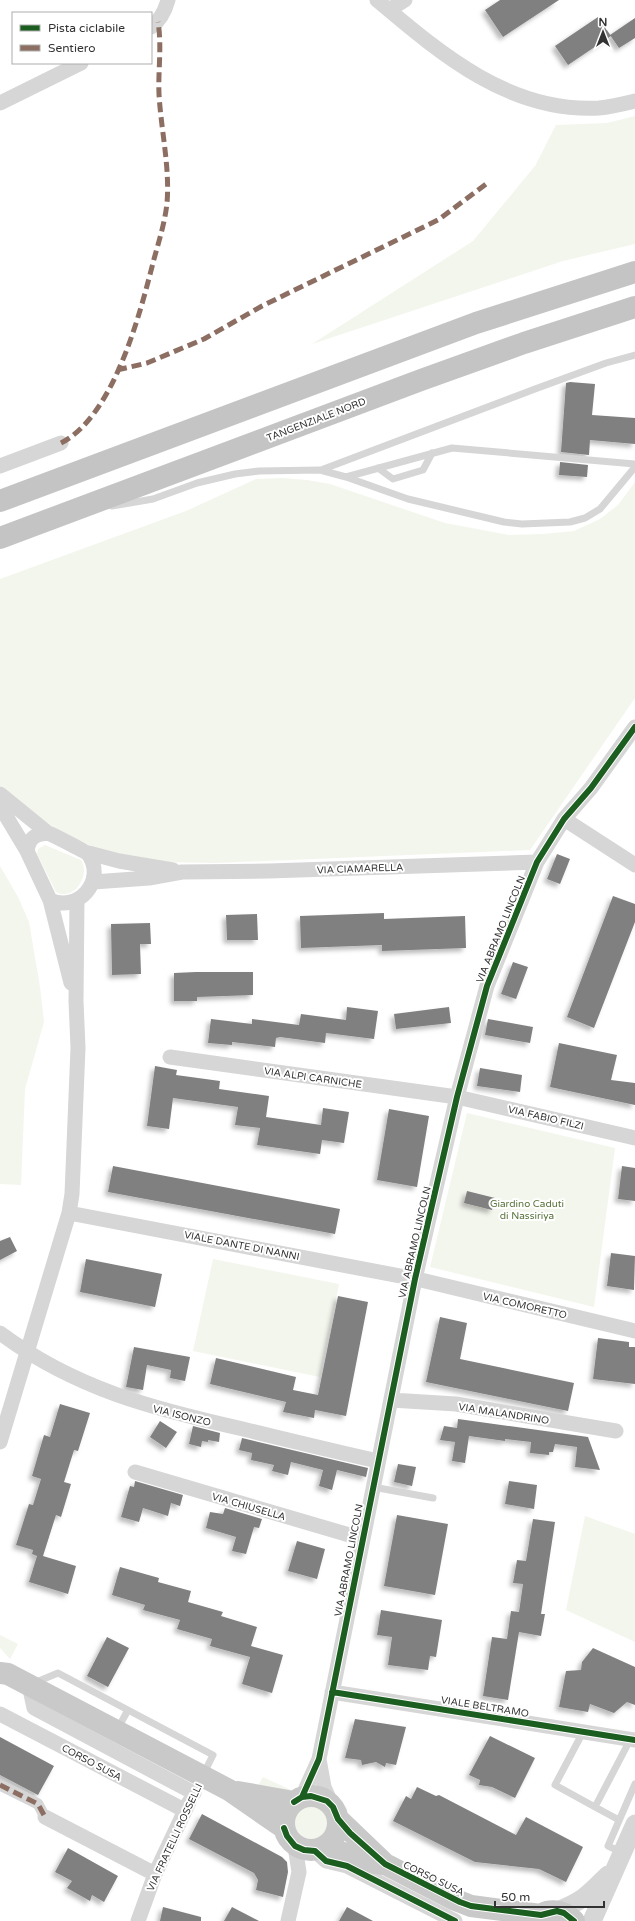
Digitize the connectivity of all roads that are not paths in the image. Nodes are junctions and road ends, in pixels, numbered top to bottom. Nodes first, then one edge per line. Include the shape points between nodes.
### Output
1 (168, 0) edge
2 (377, 0) edge
3 (405, 0) edge
4 (389, 10) junction
5 (152, 26) edge
6 (79, 64) edge
7 (635, 101) edge
8 (0, 103) edge
9 (635, 272) edge
10 (635, 307) edge
11 (635, 355) edge
12 (60, 443) dead end
13 (432, 454) junction
14 (635, 464) edge
15 (0, 466) edge
16 (635, 467) edge
17 (378, 468) junction
18 (320, 470) junction
19 (346, 477) junction
20 (0, 501) edge
21 (71, 512) junction
22 (0, 538) edge
23 (635, 727) edge
24 (0, 794) edge
25 (0, 806) edge
26 (564, 819) junction
27 (48, 833) junction
28 (27, 851) junction
29 (89, 853) junction
30 (538, 862) junction
31 (635, 865) edge
32 (182, 872) junction
33 (92, 882) junction
34 (50, 900) junction
35 (77, 900) junction
36 (76, 1001) junction
37 (170, 1057) dead end
38 (457, 1097) junction
39 (635, 1138) edge
40 (69, 1213) junction
41 (415, 1279) junction
42 (635, 1331) edge
43 (0, 1334) edge
44 (27, 1353) junction
45 (391, 1400) junction
46 (616, 1431) dead end
47 (0, 1442) edge
48 (378, 1461) junction
49 (135, 1472) dead end
50 (373, 1487) junction
51 (433, 1498) dead end
52 (363, 1539) junction
53 (3, 1671) edge
54 (29, 1685) junction
55 (332, 1692) junction
56 (128, 1710) junction
57 (0, 1714) edge
58 (116, 1731) junction
59 (583, 1732) junction
60 (632, 1740) edge
61 (319, 1759) junction
62 (635, 1784) edge
63 (0, 1785) edge
64 (198, 1785) junction
65 (229, 1790) junction
66 (298, 1799) junction
67 (595, 1807) junction
68 (184, 1810) junction
69 (336, 1813) junction
70 (45, 1817) joint
71 (627, 1822) edge
72 (306, 1844) junction
73 (619, 1860) junction
74 (385, 1864) junction
75 (155, 1874) junction
76 (453, 1905) junction
77 (552, 1917) edge
78 (138, 1921) edge
79 (288, 1921) edge
80 (455, 1921) edge
81 (497, 1921) edge
82 (592, 1921) edge

1 - 5 street via 158,22
2 - 4 street
3 - 4 street
4 - 7 street via 436,50 476,76 517,95 566,108 600,108
6 - 8 street
9 - 20 highway via 476,323
10 - 21 highway, TANGENZIALE NORD via 524,342
11 - 18 lane via 606,363
12 - 15 street
13 - 14 lane via 452,448
13 - 17 lane
13 - 17 lane via 423,470 393,479
16 - 19 lane via 607,503 595,512 570,522 542,524 504,522 408,499
17 - 19 lane
18 - 19 lane
18 - 21 lane via 235,474 197,483 153,499
21 - 22 highway, TANGENZIALE NORD
23 - 26 street, VIA ABRAMO LINCOLN via 591,788
24 - 27 street
25 - 28 street
26 - 30 street, VIA ABRAMO LINCOLN
26 - 31 street
27 - 28 street via 32,837
27 - 29 street
28 - 34 street
29 - 32 street, VIA CIAMARELLA
29 - 33 street via 93,864
30 - 32 street, VIA CIAMARELLA
30 - 38 street, VIA ABRAMO LINCOLN via 487,986
32 - 33 street, VIA CIAMARELLA via 149,878
33 - 35 street via 86,893
34 - 35 street via 58,904 68,904
34 - 36 street
35 - 36 street
36 - 40 street via 78,1096
37 - 38 street, VIA ALPI CARNICHE
38 - 39 street, VIA FABIO FILZI
38 - 41 street, VIA ABRAMO LINCOLN
40 - 41 street, VIALE DANTE DI NANNI
40 - 44 street
41 - 42 street, VIA COMORETTO
41 - 45 street, VIA ABRAMO LINCOLN
43 - 44 street, VIA ISONZO
44 - 47 street
44 - 48 street, VIA ISONZO via 95,1388 133,1402
45 - 46 street, VIA MALANDRINO via 456,1404
45 - 48 street, VIA ABRAMO LINCOLN
48 - 50 street, VIA ABRAMO LINCOLN
49 - 52 street, VIA CHIUSELLA
50 - 51 lane
50 - 52 street, VIA ABRAMO LINCOLN
52 - 55 street, VIA ABRAMO LINCOLN
53 - 54 main road, CORSO SUSA
54 - 56 lane via 58,1673
54 - 58 main road, CORSO SUSA
54 - 64 street, CORSO SUSA via 34,1708
55 - 59 street, VIALE BELTRAMO
55 - 61 street, VIA ABRAMO LINCOLN
56 - 58 lane
56 - 64 lane via 213,1754
57 - 68 street, CORSO SUSA
58 - 64 main road, CORSO SUSA
59 - 60 street, VIALE BELTRAMO
59 - 67 lane via 555,1785
60 - 67 lane
61 - 66 street, VIA ABRAMO LINCOLN
61 - 69 street, VIA ABRAMO LINCOLN via 324,1787
62 - 71 lane
63 - 70 street via 38,1804
64 - 65 main road, CORSO SUSA
64 - 68 street, VIA FRATELLI ROSSELLI
65 - 66 main road, CORSO SUSA
65 - 72 main road, CORSO SUSA
66 - 69 main road via 320,1797 327,1801
66 - 72 main road via 286,1814
67 - 71 lane
68 - 75 street, VIA FRATELLI ROSSELLI
69 - 72 main road via 336,1835
69 - 74 main road, CORSO SUSA
70 - 75 street
71 - 73 street
72 - 74 main road, CORSO SUSA
72 - 76 street, CORSO SUSA via 326,1861 347,1866
72 - 79 street via 307,1863 299,1872
73 - 77 street via 583,1899
73 - 82 street
74 - 76 main road, CORSO SUSA
75 - 78 street, VIA FRATELLI ROSSELLI
76 - 77 main road, CORSO SUSA
76 - 80 street, CORSO SUSA
76 - 81 main road, CORSO SUSA

